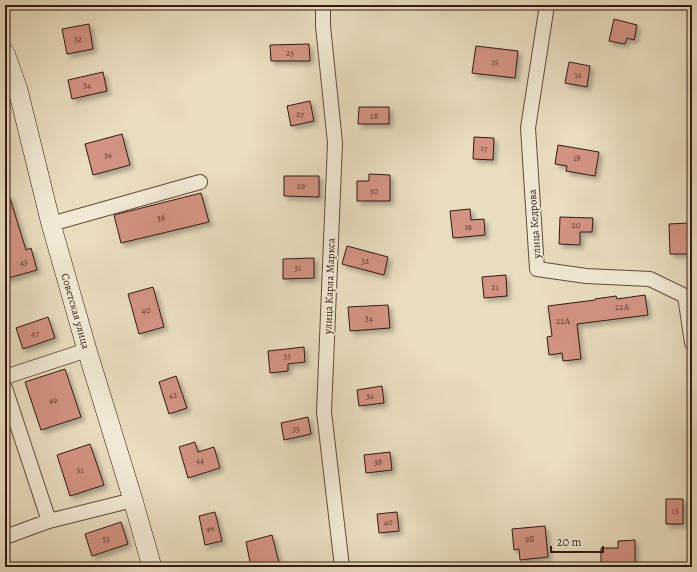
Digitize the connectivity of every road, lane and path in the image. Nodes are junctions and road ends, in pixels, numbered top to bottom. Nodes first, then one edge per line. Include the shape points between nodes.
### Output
1 (323, 5) edge
2 (547, 5) edge
3 (5, 53) edge
4 (11, 92) edge
5 (200, 182) dead end
6 (50, 224) junction
7 (692, 343) edge
8 (87, 350) junction
9 (5, 377) edge
10 (5, 388) edge
11 (133, 500) junction
12 (49, 521) junction
13 (5, 536) edge
14 (152, 567) edge
15 (342, 567) edge

1 - 15 street, улица Карла Маркса via 335,143 324,412
2 - 7 street, улица Кедрова via 528,128 537,269 586,276 650,280 671,289 685,296
3 - 4 street, Советская улица
4 - 6 street, Советская улица
5 - 6 street
6 - 8 street, Советская улица
8 - 9 street
8 - 11 street, Советская улица
10 - 12 street
11 - 12 street
11 - 14 street, Советская улица
12 - 13 street

